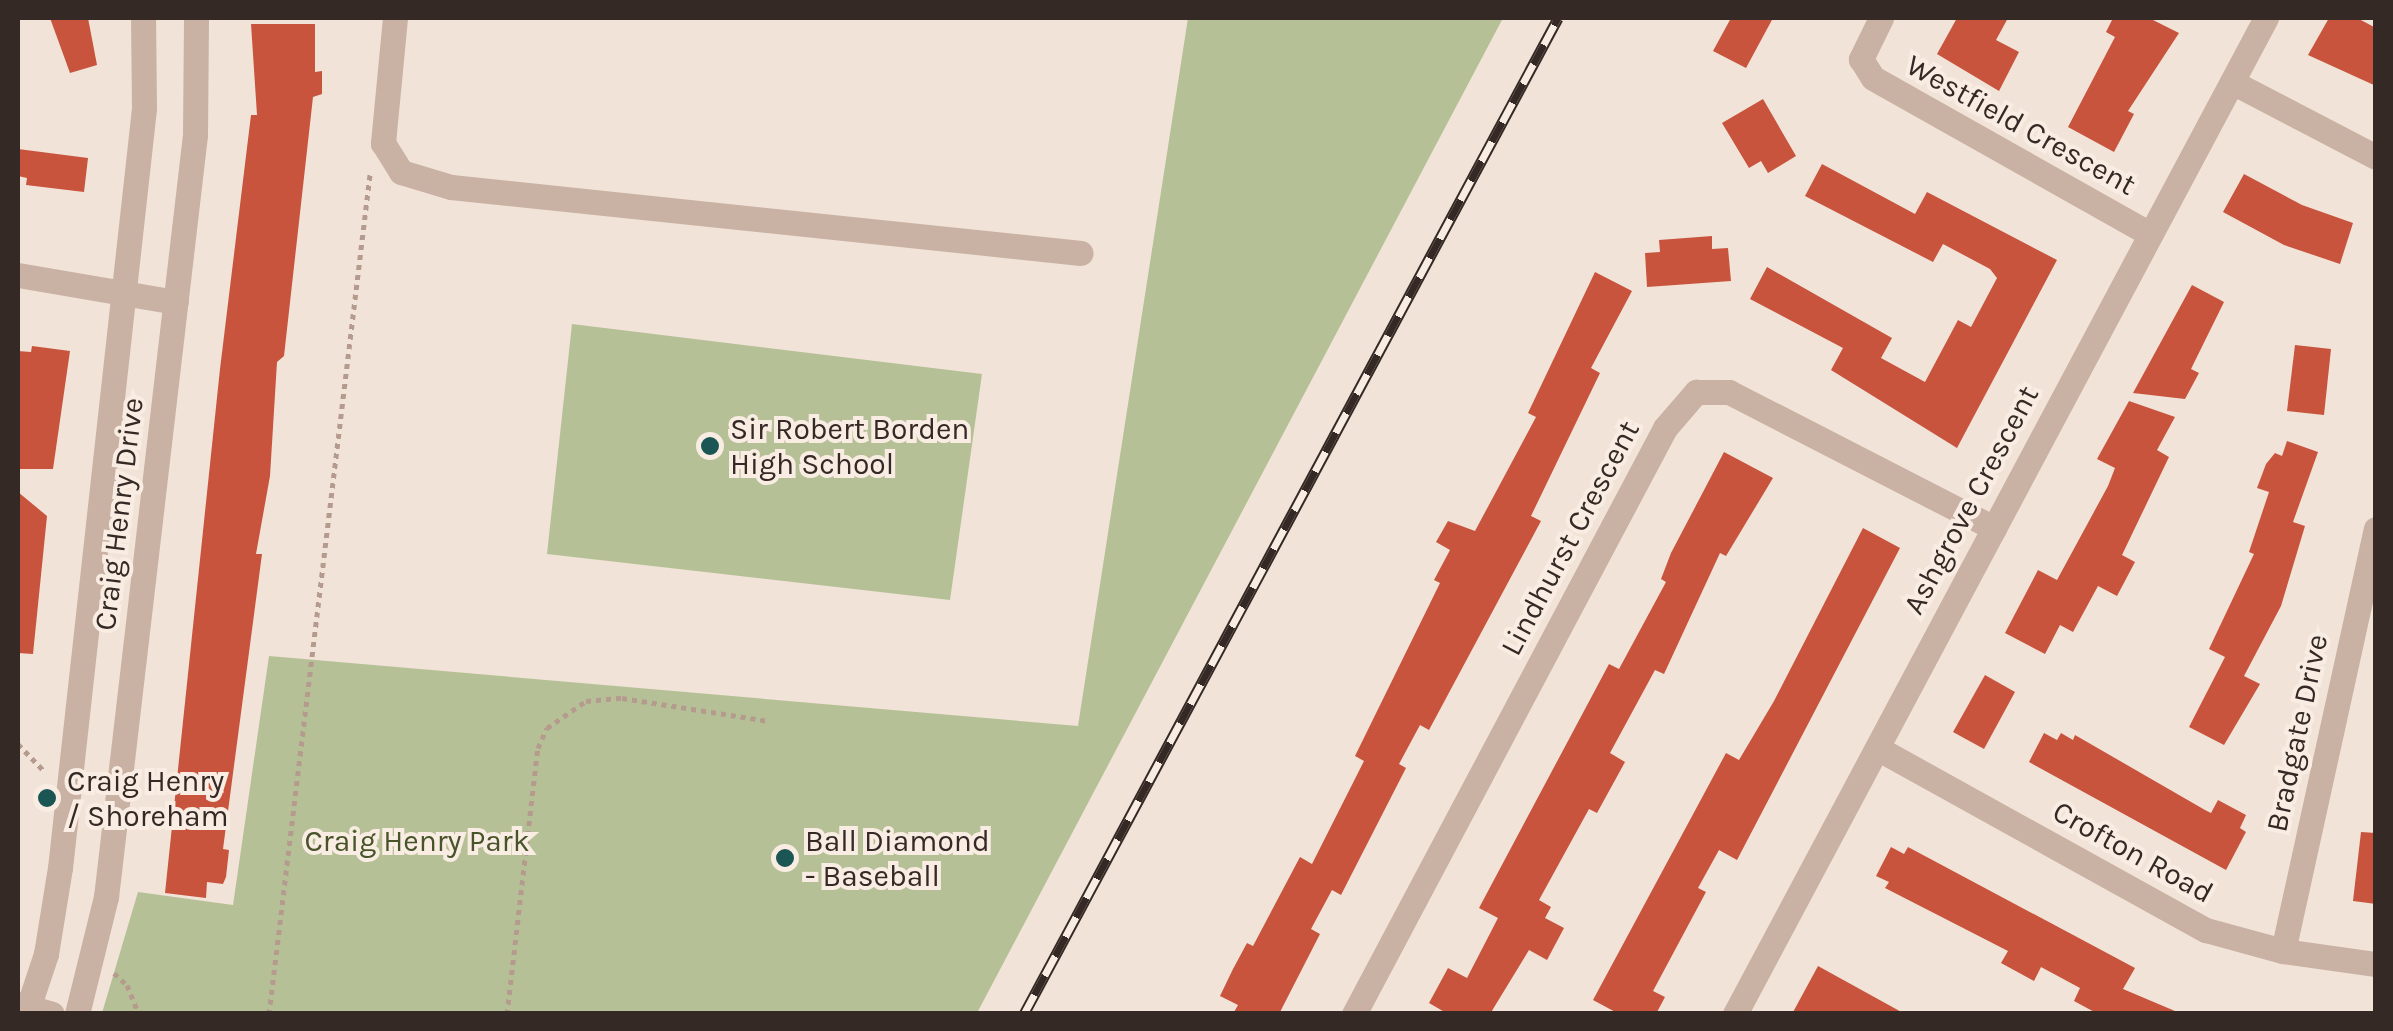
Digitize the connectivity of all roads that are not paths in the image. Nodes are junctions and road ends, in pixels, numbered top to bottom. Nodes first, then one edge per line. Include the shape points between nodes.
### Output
1 (143, 18) edge
2 (196, 18) edge
3 (395, 18) edge
4 (1881, 18) edge
5 (2266, 18) edge
6 (2232, 82) junction
7 (2376, 157) edge
8 (2146, 232) junction
9 (1082, 253) dead end
10 (18, 276) edge
11 (124, 294) junction
12 (176, 302) junction
13 (1994, 528) junction
14 (2376, 529) edge
15 (1877, 748) junction
16 (2282, 951) junction
17 (2376, 964) edge
18 (31, 1010) edge
19 (77, 1014) edge
20 (1354, 1014) edge
21 (1735, 1014) edge

1 - 11 street, Craig Henry Drive via 144,108
2 - 12 street, Craig Henry Drive via 196,135
3 - 9 street via 383,144 400,172 451,187
4 - 8 street, Westfield Crescent via 1861,59 1873,78
5 - 6 street, Ashgrove Crescent
6 - 7 street
6 - 8 street, Ashgrove Crescent
8 - 13 street, Ashgrove Crescent
10 - 11 street
11 - 12 street
11 - 18 street, Craig Henry Drive via 51,925
12 - 19 street, Craig Henry Drive via 106,897
13 - 15 street, Ashgrove Crescent
13 - 20 street, Lindhurst Crescent via 1729,392 1696,392 1665,428
14 - 16 street, Bradgate Drive
15 - 16 street, Crofton Road via 2206,930
15 - 21 street, Ashgrove Crescent
16 - 17 street, Crofton Road

